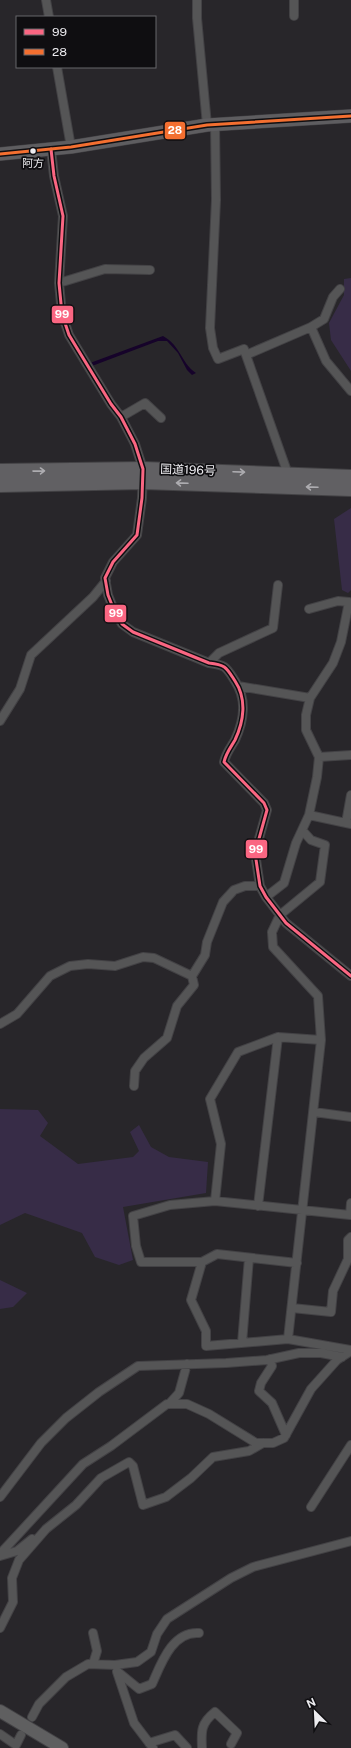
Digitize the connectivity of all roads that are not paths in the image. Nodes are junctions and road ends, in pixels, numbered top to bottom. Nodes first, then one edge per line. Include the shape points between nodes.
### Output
1 (46, 0) edge
2 (197, 0) edge
3 (294, 0) edge
4 (49, 16) edge
5 (294, 16) dead end
6 (57, 68) edge
7 (351, 116) edge
8 (211, 124) junction
9 (71, 147) junction
10 (51, 149) junction
11 (0, 154) edge
12 (150, 270) dead end
13 (59, 283) junction
14 (340, 289) dead end
15 (311, 327) junction
16 (246, 355) junction
17 (351, 390) edge
18 (121, 417) junction
19 (161, 418) dead end
20 (0, 472) edge
21 (288, 474) junction
22 (143, 475) junction
23 (351, 477) edge
24 (0, 485) edge
25 (351, 488) edge
26 (106, 581) junction
27 (278, 585) dead end
28 (350, 600) edge
29 (309, 609) dead end
30 (348, 623) edge
31 (209, 663) junction
32 (238, 686) junction
33 (310, 698) junction
34 (0, 721) edge
35 (351, 755) edge
36 (319, 757) junction
37 (351, 795) edge
38 (309, 815) junction
39 (348, 824) edge
40 (302, 830) junction
41 (260, 886) junction
42 (266, 897) junction
43 (280, 915) junction
44 (192, 976) junction
45 (351, 976) edge
46 (0, 1024) edge
47 (278, 1038) junction
48 (321, 1040) junction
49 (134, 1086) dead end
50 (314, 1112) junction
51 (351, 1117) edge
52 (215, 1201) junction
53 (351, 1203) edge
54 (258, 1206) junction
55 (303, 1210) junction
56 (350, 1216) edge
57 (351, 1237) edge
58 (249, 1258) junction
59 (202, 1262) junction
60 (297, 1263) junction
61 (292, 1308) junction
62 (288, 1339) junction
63 (242, 1343) junction
64 (351, 1351) edge
65 (342, 1357) junction
66 (270, 1360) junction
67 (187, 1364) junction
68 (169, 1404) junction
69 (286, 1435) junction
70 (263, 1443) junction
71 (351, 1445) edge
72 (0, 1497) edge
73 (310, 1507) dead end
74 (46, 1529) junction
75 (351, 1541) edge
76 (0, 1555) edge
77 (0, 1628) edge
78 (199, 1633) dead end
79 (93, 1634) dead end
80 (93, 1664) junction
81 (116, 1668) junction
82 (0, 1712) edge
83 (32, 1717) dead end
84 (0, 1734) edge
85 (21, 1735) dead end
86 (231, 1744) dead end
87 (151, 1746) edge
88 (62, 1748) edge
89 (188, 1748) edge
90 (202, 1748) edge

1 - 4 street
2 - 8 street via 197,18
3 - 5 street
6 - 9 street
7 - 8 main road
8 - 9 main road
8 - 16 street via 216,200 210,328 213,348 218,360 244,349
9 - 10 main road
10 - 11 main road
10 - 13 street via 63,216
12 - 13 street via 105,269
13 - 18 street via 62,314 70,335
14 - 15 street via 333,297 324,319
15 - 16 street
15 - 17 street via 326,361
16 - 21 street
18 - 19 street via 145,403
18 - 22 street via 135,444
20 -> 22 highway, 国道196号
22 -> 21 highway, 国道196号
21 - 23 highway, 国道196号
22 - 24 highway, 国道196号
25 -> 22 highway, 国道196号
22 - 26 street via 137,535 113,562
26 - 31 street via 108,595 122,624 134,632
26 - 34 street via 93,597 31,655 20,689
27 - 31 street via 273,628 219,653
28 - 29 street
28 - 30 street
30 - 33 street via 333,663
31 - 32 street via 221,664
32 - 33 street
32 - 41 street via 243,702 243,719 224,762 264,803 267,810 255,853
33 - 36 street via 306,730
35 - 36 street
36 - 38 street
37 - 39 street
38 - 39 street
38 - 40 street
40 - 42 street via 284,883
40 - 43 street via 311,840 325,845 320,882
41 - 42 street
41 - 44 street via 245,886 234,890 223,902 207,942 205,955
42 - 43 street
43 - 45 street via 286,923
43 - 48 street via 272,932 273,947 318,996
44 - 46 street via 154,958 143,957 115,966 70,966 50,976 17,1014
44 - 49 street via 194,986 177,1006 167,1038 144,1058 135,1071
47 - 48 street
47 - 52 street via 238,1052 210,1099 221,1144
47 - 54 street
48 - 50 street
50 - 51 street
50 - 55 street
52 - 54 street
52 - 59 street via 170,1205 133,1216 136,1246 141,1262
53 - 56 street
54 - 55 street
55 - 56 street
55 - 60 street
57 - 61 street via 348,1240 348,1259 333,1291 331,1312
58 - 59 street via 217,1254
58 - 60 street
58 - 63 street
59 - 63 street via 191,1300 206,1331 206,1346
60 - 61 street
61 - 62 street
62 - 63 street
62 - 64 street
64 - 65 street
65 - 66 street via 321,1353 299,1353
65 - 69 street via 311,1389
66 - 67 street
66 - 69 street via 272,1366 260,1383 258,1391 272,1403
67 - 68 street via 179,1392
67 - 72 street via 138,1366 99,1392 66,1418 41,1443
68 - 70 street via 187,1404 209,1414 256,1443
68 - 76 street via 83,1464
69 - 70 street via 272,1443
70 - 74 street via 249,1451 213,1457 166,1497 143,1505 129,1462 101,1478 76,1505
71 - 73 street
74 - 76 street via 17,1551
74 - 77 street via 19,1560 12,1578 13,1602
75 - 81 street via 253,1567 231,1578 167,1619 157,1634 151,1652 136,1662
78 - 81 street via 192,1632 175,1641 164,1657 152,1684 139,1689
79 - 80 street via 97,1651
80 - 81 street
80 - 83 street via 88,1664 66,1677 39,1704
81 - 87 street via 134,1723
82 - 88 main road
84 - 85 street via 16,1745
86 - 90 street via 238,1734 215,1712 206,1719 201,1733
87 - 89 street via 175,1735

